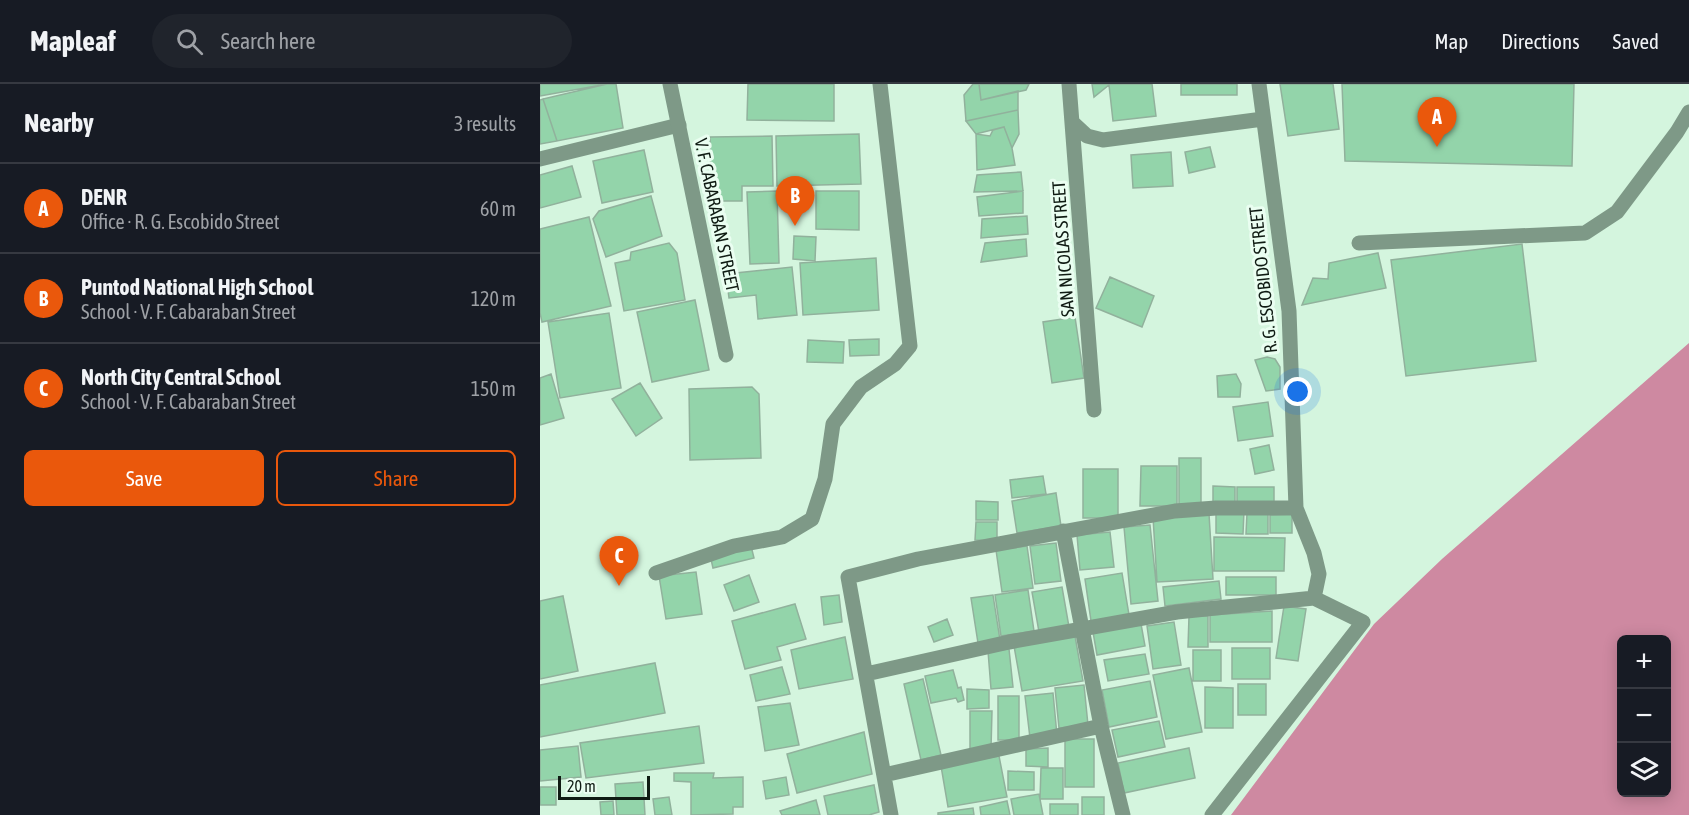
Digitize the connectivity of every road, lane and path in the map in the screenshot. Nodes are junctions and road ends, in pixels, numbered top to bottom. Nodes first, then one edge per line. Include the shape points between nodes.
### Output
1 (670, 84) edge
2 (880, 84) edge
3 (1069, 84) edge
4 (1260, 84) edge
5 (1689, 112) edge
6 (1263, 119) junction
7 (1073, 123) junction
8 (679, 125) junction
9 (540, 159) edge
10 (1359, 243) dead end
11 (726, 355) dead end
12 (1094, 410) dead end
13 (1296, 508) junction
14 (1064, 531) junction
15 (656, 573) dead end
16 (1314, 598) junction
17 (1082, 628) junction
18 (866, 674) junction
19 (1101, 726) junction
20 (884, 775) junction
21 (891, 815) edge
22 (1123, 815) edge
23 (1212, 815) edge

1 - 8 street, V. F. CABARABAN STREET
2 - 15 street via 910,346 895,364 861,387 833,424 825,479 812,519 782,537 734,546
3 - 7 street, SAN NICOLAS STREET
4 - 6 street, R. G. ESCOBIDO STREET
5 - 10 street via 1617,212 1585,233
6 - 7 street via 1103,140 1087,136
6 - 13 street, R. G. ESCOBIDO STREET via 1290,311
7 - 12 street, SAN NICOLAS STREET
8 - 9 street
8 - 11 street, V. F. CABARABAN STREET
13 - 14 street via 1195,509
13 - 16 street via 1319,573
14 - 17 street
14 - 18 street via 918,559 848,577
16 - 17 street via 1177,612
16 - 23 street via 1363,622
17 - 18 street
17 - 19 street
18 - 20 street
19 - 20 street
19 - 22 street
20 - 21 street

